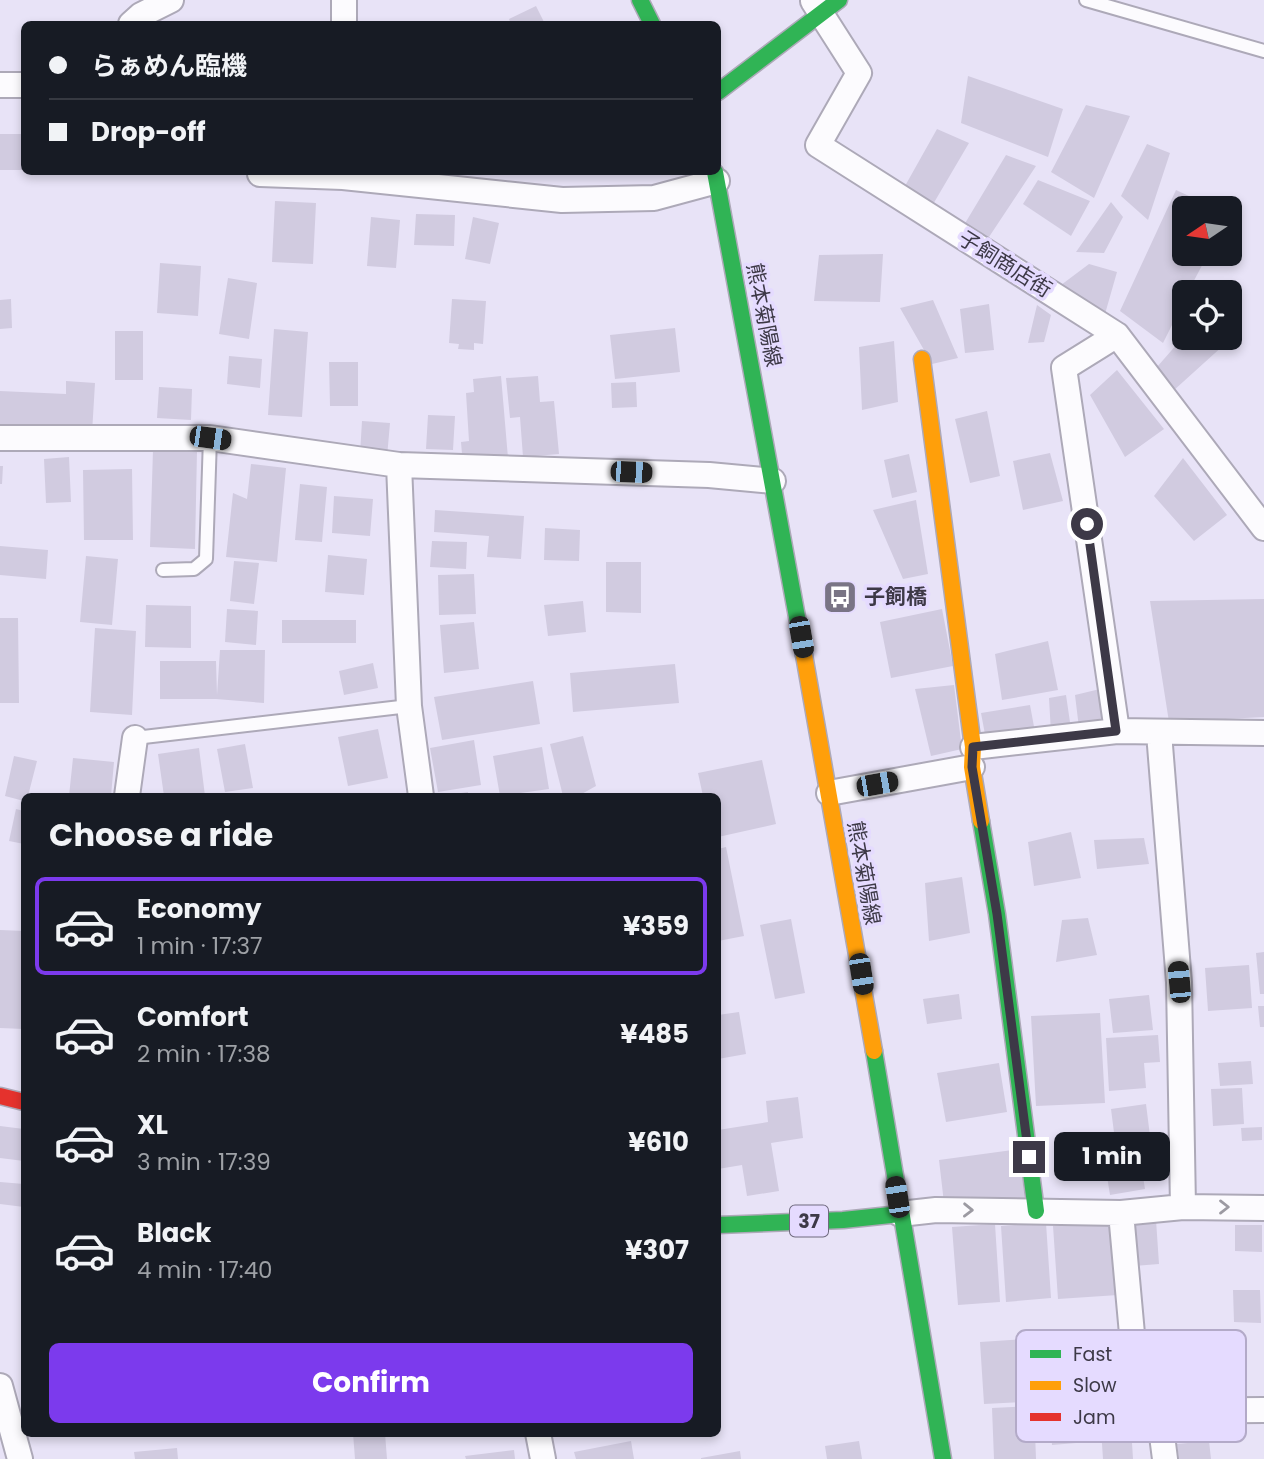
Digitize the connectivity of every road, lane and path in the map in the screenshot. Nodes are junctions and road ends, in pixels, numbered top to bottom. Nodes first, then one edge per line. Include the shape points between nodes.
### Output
1 (171, 0) edge
2 (344, 0) edge
3 (1086, 0) edge
4 (824, 5) edge
5 (134, 21) edge
6 (344, 21) edge
7 (1264, 51) edge
8 (0, 85) edge
9 (21, 85) edge
10 (721, 90) edge
11 (351, 175) edge
12 (716, 176) edge
13 (1117, 335) junction
14 (922, 359) dead end
15 (0, 438) edge
16 (210, 438) junction
17 (399, 465) junction
18 (773, 481) junction
19 (1264, 528) edge
20 (163, 570) dead end
21 (410, 706) junction
22 (1116, 731) junction
23 (1159, 733) junction
24 (1264, 733) edge
25 (135, 738) joint
26 (973, 757) junction
27 (127, 793) edge
28 (421, 793) edge
29 (829, 793) junction
30 (0, 1096) edge
31 (21, 1101) edge
32 (1183, 1207) junction
33 (1264, 1208) edge
34 (1036, 1212) junction
35 (1121, 1213) junction
36 (900, 1214) junction
37 (721, 1225) edge
38 (1132, 1330) edge
39 (0, 1386) edge
40 (1246, 1410) edge
41 (1264, 1410) edge
42 (16, 1419) edge
43 (539, 1437) edge
44 (20, 1459) edge
45 (543, 1459) edge
46 (943, 1459) edge

1 - 5 street
2 - 6 street
3 - 7 lane
4 - 10 main road
4 - 13 street, 子飼商店街 via 859,73 818,145
8 - 9 street
11 - 12 street via 562,200 654,198
12 - 18 main road, 熊本菊陽線
13 - 19 street, 子飼商店街
13 - 22 street via 1064,368
14 - 26 main road
15 - 16 street
16 - 17 street
16 - 20 lane via 206,559 194,569
17 - 18 street
17 - 21 street
18 - 29 main road, 熊本菊陽線
21 - 25 lane
21 - 28 street
22 - 23 street
22 - 26 street
23 - 24 street
23 - 32 street via 1179,982
25 - 27 street
26 - 29 street
26 - 34 main road
29 - 36 main road, 熊本菊陽線
30 - 31 main road
32 -> 33 street
32 - 35 street
34 - 35 street
36 -> 34 street
35 - 38 street
36 - 37 main road, 37
36 - 46 main road, 熊本菊陽線
39 - 42 street
40 - 41 street
42 - 44 street
43 - 45 street

